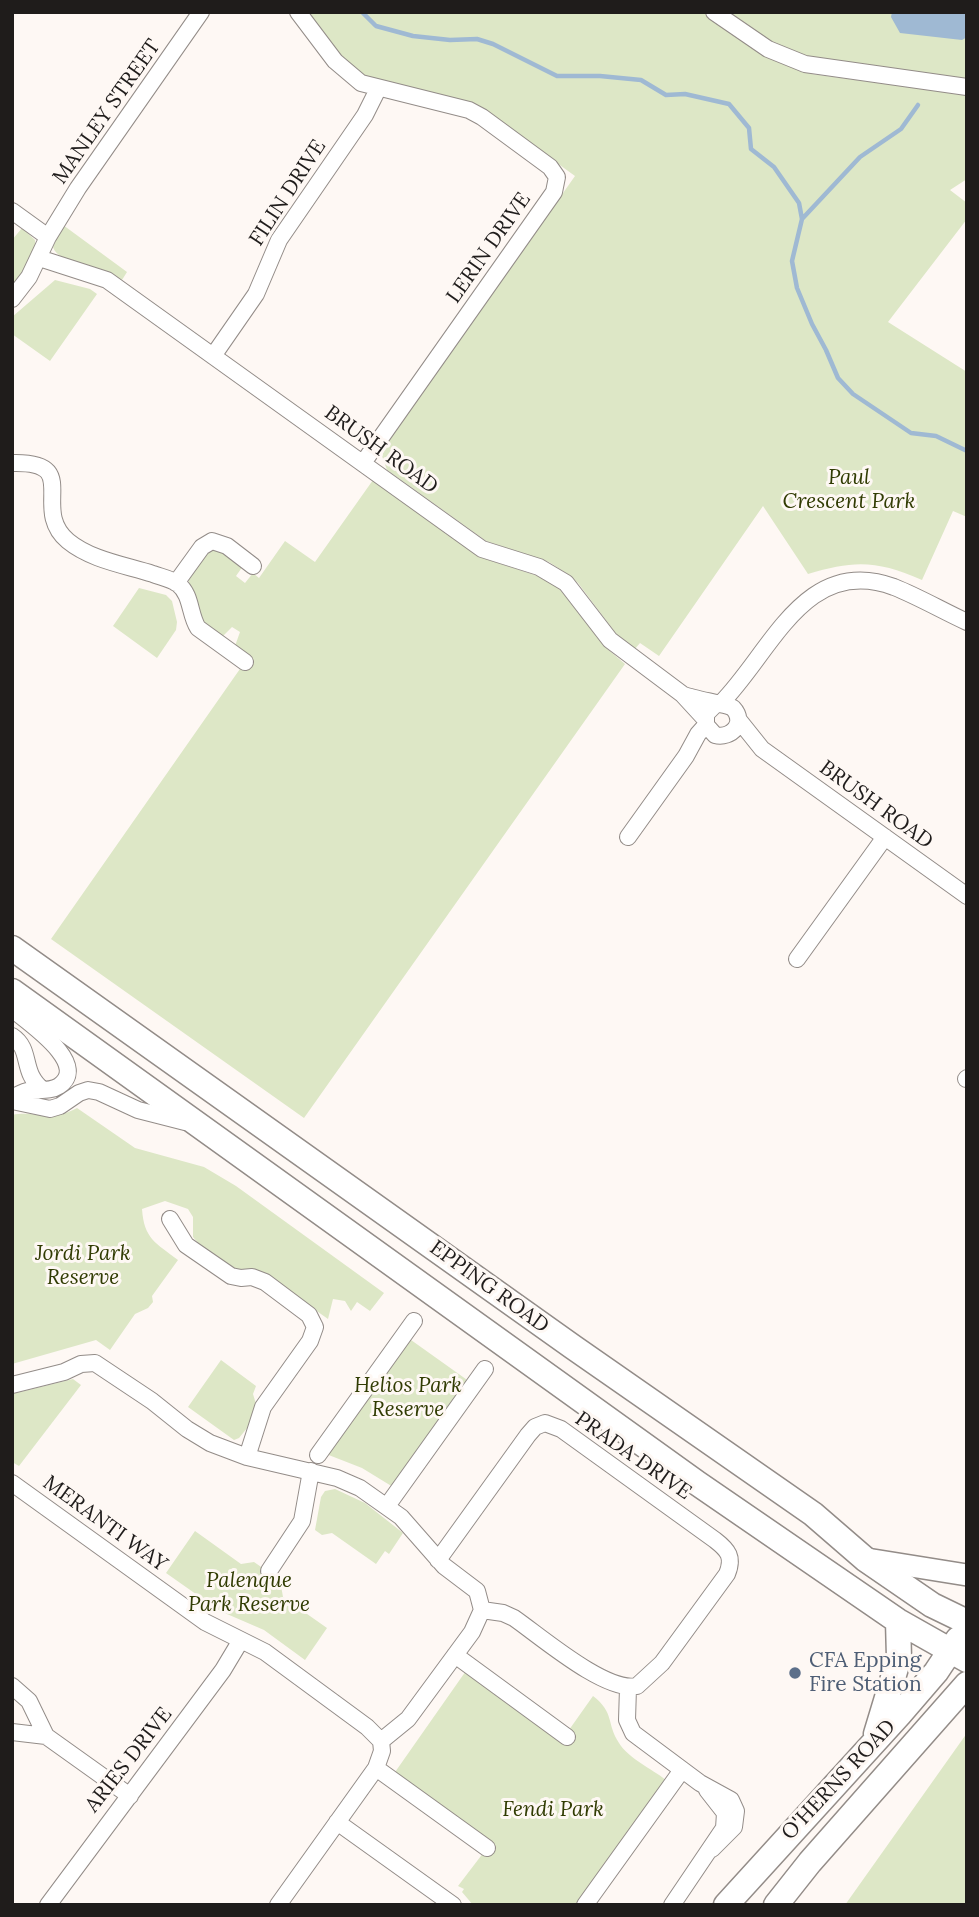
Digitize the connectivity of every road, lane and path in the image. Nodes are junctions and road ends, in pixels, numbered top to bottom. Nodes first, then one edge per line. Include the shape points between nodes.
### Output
1 (201, 12) edge
2 (298, 12) edge
3 (715, 12) edge
4 (967, 87) edge
5 (378, 89) junction
6 (12, 211) edge
7 (48, 237) junction
8 (39, 258) junction
9 (12, 299) edge
10 (213, 356) junction
11 (363, 463) junction
12 (12, 464) edge
13 (253, 566) dead end
14 (176, 583) junction
15 (967, 622) edge
16 (245, 663) dead end
17 (748, 674) junction
18 (682, 694) junction
19 (718, 704) junction
20 (738, 717) junction
21 (713, 729) junction
22 (762, 749) junction
23 (628, 837) dead end
24 (885, 838) junction
25 (967, 896) edge
26 (12, 948) edge
27 (797, 959) dead end
28 (12, 991) edge
29 (12, 1009) edge
30 (12, 1036) edge
31 (25, 1060) junction
32 (43, 1090) junction
33 (12, 1097) edge
34 (198, 1125) junction
35 (170, 1219) dead end
36 (414, 1321) dead end
37 (485, 1369) dead end
38 (12, 1385) edge
39 (318, 1455) dead end
40 (247, 1457) junction
41 (311, 1471) junction
42 (12, 1483) edge
43 (387, 1506) junction
44 (865, 1559) junction
45 (438, 1560) junction
46 (269, 1571) dead end
47 (967, 1575) edge
48 (482, 1610) junction
49 (898, 1621) junction
50 (967, 1623) edge
51 (241, 1640) junction
52 (455, 1655) junction
53 (958, 1656) edge
54 (967, 1684) edge
55 (12, 1686) edge
56 (628, 1694) junction
57 (958, 1707) edge
58 (12, 1732) edge
59 (46, 1736) junction
60 (567, 1737) dead end
61 (381, 1741) junction
62 (873, 1745) junction
63 (376, 1768) junction
64 (682, 1770) junction
65 (130, 1796) junction
66 (337, 1822) junction
67 (487, 1848) dead end
68 (48, 1905) edge
69 (278, 1905) edge
70 (453, 1905) edge
71 (585, 1905) edge
72 (672, 1905) edge
73 (726, 1905) edge
74 (776, 1905) edge

1 - 7 street, MANLEY STREET
2 - 5 street, LERIN DRIVE via 349,75
3 - 4 street via 768,49 805,64
5 - 10 street, FILIN DRIVE via 365,116 279,240 256,294
5 - 11 street, LERIN DRIVE via 469,110 550,167 557,177 554,192
6 - 7 street
7 - 8 street, MANLEY STREET
8 - 9 street, MANLEY STREET
8 - 10 street, BRUSH ROAD via 107,280
10 - 11 street, BRUSH ROAD
11 - 18 street, BRUSH ROAD via 482,549 539,567 566,583 610,640
12 - 14 street via 37,465 49,473 52,521 66,539 85,552
13 - 14 street via 227,546 212,541 202,547
14 - 16 street via 185,591 198,628
15 - 17 street via 893,587 866,581 835,585 793,612
17 - 19 street
17 - 20 street
18 - 19 street, BRUSH ROAD
18 - 21 street, BRUSH ROAD
19 - 20 street via 731,706
19 - 21 street via 708,710
20 - 21 street via 735,730
20 - 22 street, BRUSH ROAD
21 - 22 street, BRUSH ROAD
21 - 23 street via 691,745
22 - 24 street, BRUSH ROAD
24 - 25 street, BRUSH ROAD
24 - 27 street
26 - 44 main road, EPPING ROAD via 813,1514
28 - 34 main road, EPPING ROAD
29 - 32 street via 65,1058 65,1079 58,1087
30 - 31 street via 22,1044
31 - 32 street via 33,1082
31 - 33 street
32 - 33 street
33 - 34 street via 50,1109 88,1090 138,1110
34 - 49 main road, EPPING ROAD via 697,1483
35 - 40 street via 186,1245 231,1276 265,1282 309,1315 315,1327 263,1407
36 - 39 street
37 - 43 street
38 - 40 street via 95,1363 198,1437
40 - 41 street
41 - 43 street via 349,1483
41 - 46 street via 302,1521
42 - 51 street, MERANTI WAY via 205,1622
43 - 45 street
44 - 47 main road
44 - 50 main road, EPPING ROAD
45 - 48 street via 477,1591
45 - 56 street, PRADA DRIVE via 535,1427 554,1426 729,1552 727,1574 662,1663 648,1691 641,1697
48 - 52 street
48 - 56 street via 514,1618 589,1671 609,1692 618,1698
49 - 53 main road, EPPING ROAD
49 - 62 main road via 899,1658
50 - 53 main road, O'HERNS ROAD
51 - 61 street, MERANTI WAY
51 - 65 street, ARIES DRIVE
52 - 60 street
52 - 61 street via 408,1719
53 - 62 main road, O'HERNS ROAD
54 - 57 main road, O'HERNS ROAD
55 - 59 street via 29,1701
56 - 64 street via 627,1720 633,1733
57 - 74 main road, O'HERNS ROAD via 851,1815
58 - 59 street
59 - 65 street
61 - 63 street
62 - 73 main road, O'HERNS ROAD
63 - 66 street
63 - 67 street
64 - 71 street
64 - 72 street via 716,1799 725,1813 724,1828
65 - 68 street, ARIES DRIVE
66 - 69 street
66 - 70 street

